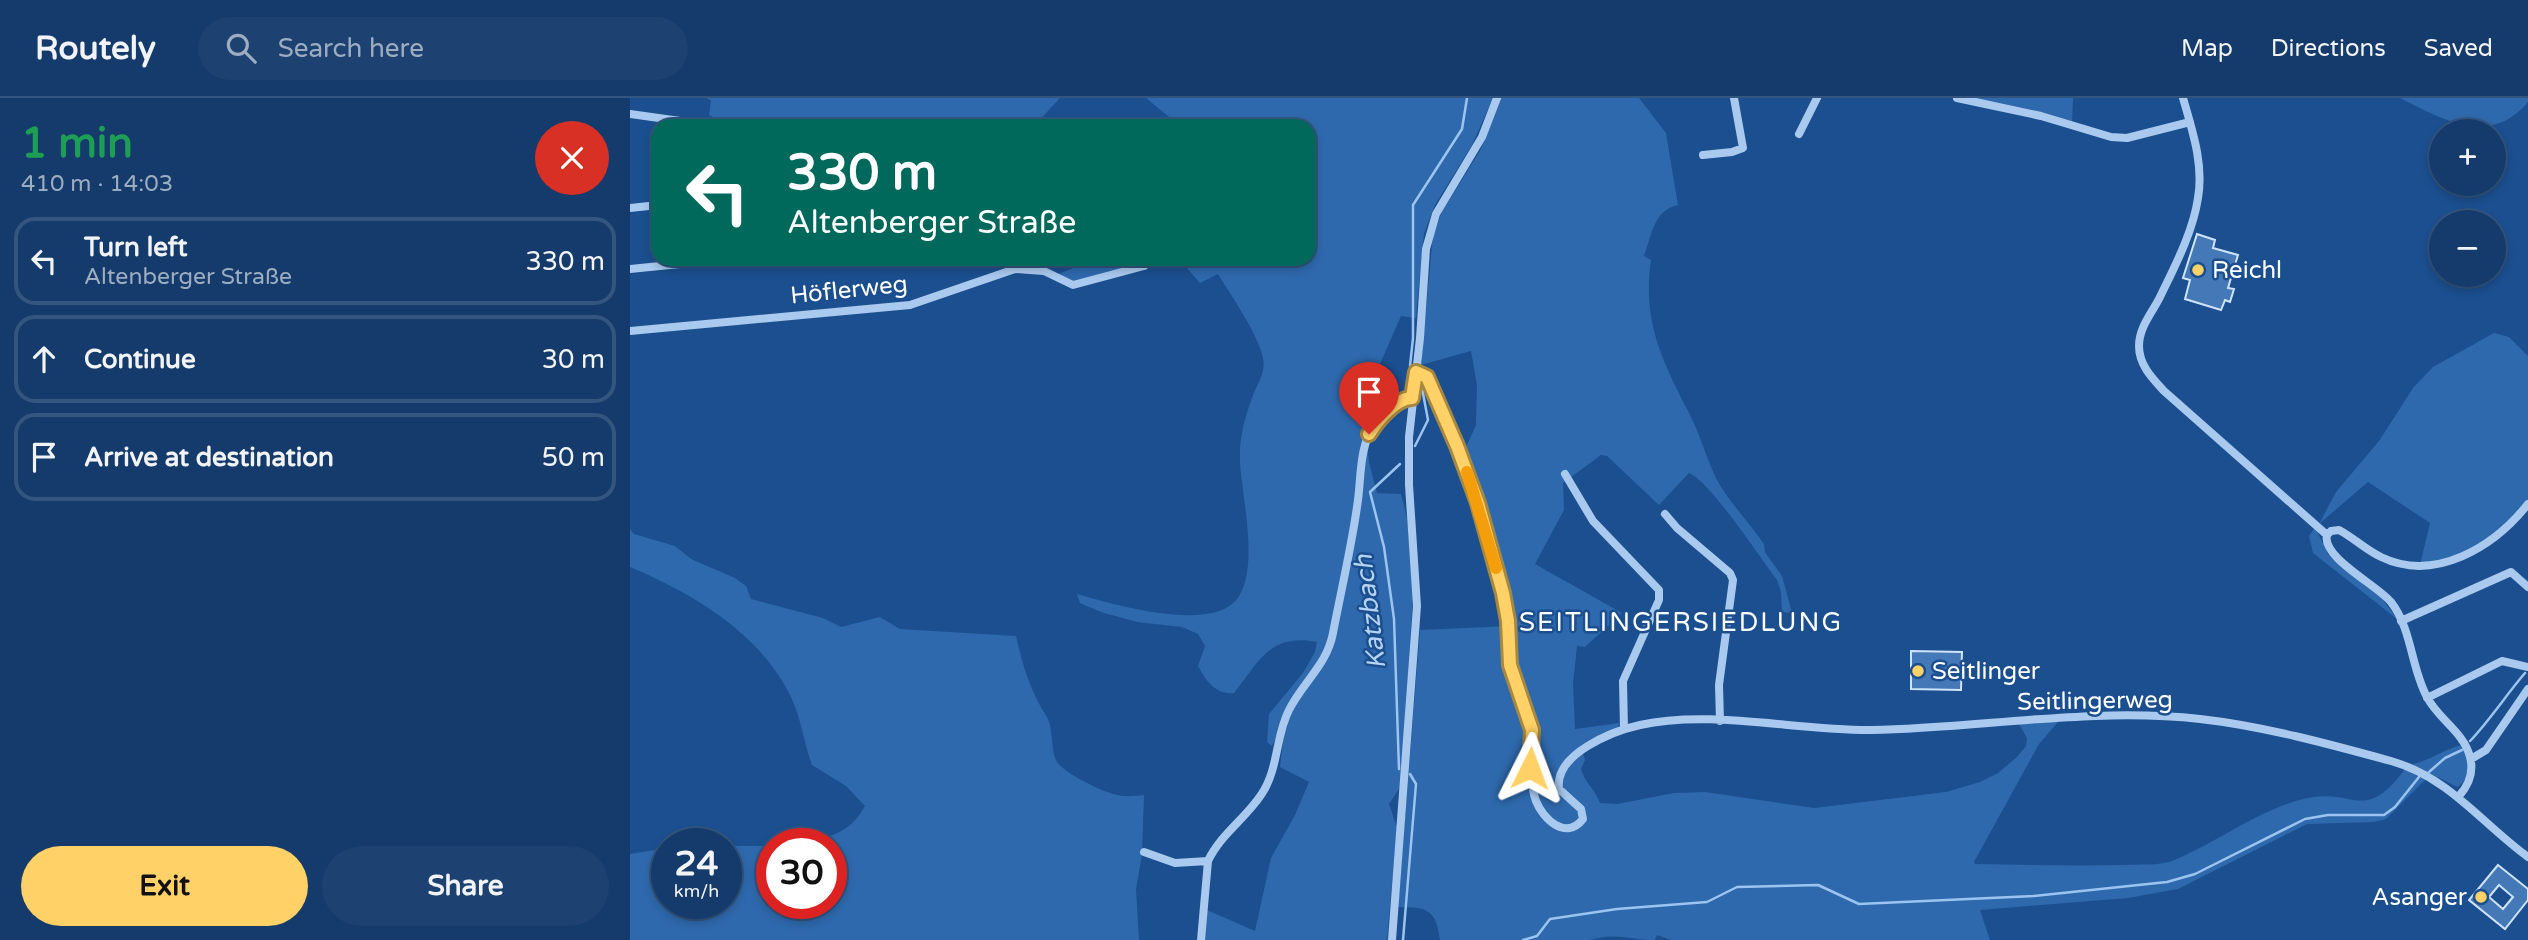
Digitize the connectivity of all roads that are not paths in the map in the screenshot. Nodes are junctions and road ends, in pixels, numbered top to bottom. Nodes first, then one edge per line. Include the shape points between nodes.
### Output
1 (1497, 98) edge
2 (1734, 98) edge
3 (1817, 98) edge
4 (1957, 98) edge
5 (2183, 98) edge
6 (630, 114) edge
7 (666, 119) edge
8 (2190, 122) junction
9 (1799, 134) dead end
10 (1703, 155) dead end
11 (651, 206) edge
12 (630, 208) edge
13 (660, 266) edge
14 (1144, 266) dead end
15 (630, 269) edge
16 (630, 331) edge
17 (1416, 372) junction
18 (1412, 398) junction
19 (1565, 474) dead end
20 (2528, 504) edge
21 (1665, 514) dead end
22 (2327, 535) junction
23 (2528, 587) edge
24 (2401, 621) junction
25 (2528, 667) edge
26 (2528, 689) edge
27 (2427, 698) junction
28 (1720, 721) junction
29 (1624, 729) junction
30 (2471, 759) junction
31 (2459, 796) junction
32 (1144, 852) dead end
33 (2528, 857) edge
34 (1208, 861) junction
35 (1201, 940) edge
36 (1392, 940) edge

1 - 17 street via 1482,137 1432,223
2 - 10 street via 1743,148
3 - 9 street
4 - 8 street via 2111,137 2127,138
5 - 8 street
6 - 7 street
8 - 22 street via 2199,170 2198,199 2173,269 2140,336 2141,358 2164,391
11 - 12 street
13 - 15 street
14 - 16 street, Höflerweg via 1073,285 1044,271 1015,269 910,304
17 - 18 street
17 - 29 street, Seitlingerweg via 1433,386 1478,503 1506,605 1510,665 1531,723 1532,789 1548,821 1568,828 1580,823 1581,809 1563,795 1559,777 1584,749
18 - 34 street via 1402,400 1377,423 1366,442 1355,525 1326,657 1289,710 1263,792
18 - 36 street via 1408,472 1416,614
19 - 29 street via 1593,521 1659,590 1623,681
20 - 22 street via 2482,546 2432,566 2416,567 2383,558 2339,530
21 - 28 street via 1733,580 1719,685
22 - 24 street via 2334,555 2383,594
23 - 24 street via 2511,572
24 - 27 street
25 - 27 street via 2502,661
26 - 30 street via 2486,750
27 - 30 street via 2461,737
28 - 29 street, Seitlingerweg via 1664,720
28 - 31 street, Seitlingerweg via 1874,730 2110,717 2201,719 2393,762 2423,773
30 - 31 street via 2469,781
31 - 33 street, Seitlingerweg
32 - 34 street via 1175,863
34 - 35 street

